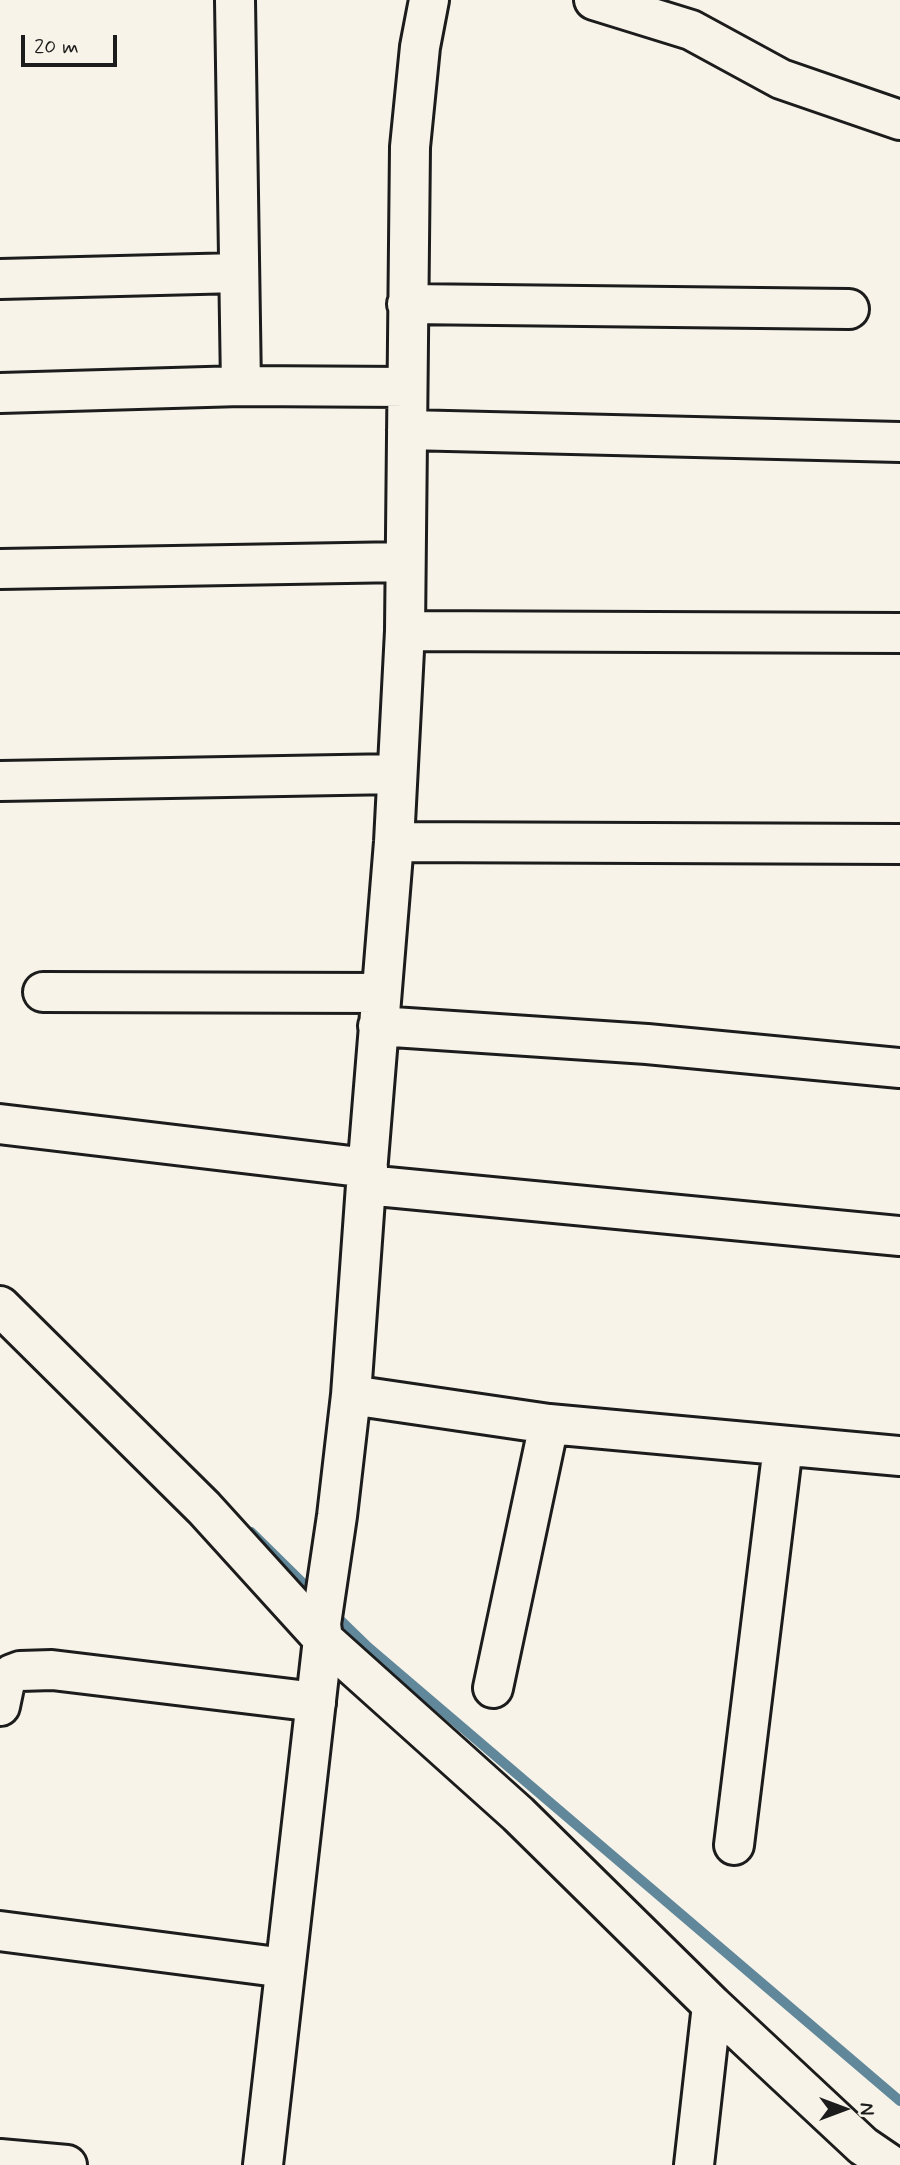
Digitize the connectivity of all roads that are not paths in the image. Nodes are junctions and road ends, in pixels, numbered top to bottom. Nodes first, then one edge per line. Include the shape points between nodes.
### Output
1 (235, 0) edge
2 (429, 0) edge
3 (594, 0) edge
4 (698, 15) edge
5 (900, 120) edge
6 (239, 273) junction
7 (0, 279) edge
8 (407, 304) junction
9 (849, 309) dead end
10 (242, 386) junction
11 (407, 387) junction
12 (0, 393) edge
13 (407, 430) junction
14 (900, 442) edge
15 (404, 562) junction
16 (0, 569) edge
17 (405, 631) junction
18 (900, 633) edge
19 (397, 774) junction
20 (0, 781) edge
21 (394, 842) junction
22 (900, 844) edge
23 (43, 992) dead end
24 (379, 1009) junction
25 (900, 1068) edge
26 (0, 1124) edge
27 (367, 1177) junction
28 (900, 1236) edge
29 (0, 1306) edge
30 (351, 1395) junction
31 (549, 1424) junction
32 (782, 1446) junction
33 (900, 1456) edge
34 (322, 1631) junction
35 (493, 1688) dead end
36 (316, 1702) junction
37 (0, 1706) edge
38 (734, 1844) dead end
39 (0, 1931) edge
40 (285, 1968) junction
41 (712, 2005) junction
42 (0, 2159) edge
43 (67, 2165) edge
44 (263, 2165) edge
45 (694, 2165) edge
46 (891, 2165) edge

1 - 6 street
2 - 8 street via 410,147
3 - 4 street
4 - 5 street via 781,79
6 - 7 street
6 - 10 street
8 - 9 street
8 - 11 street
10 - 11 street
10 - 12 street
11 - 13 street
13 - 14 street
13 - 15 street
15 - 16 street
15 - 17 street
17 - 18 street
17 - 19 street
19 - 20 street
19 - 21 street
21 - 22 street
21 - 24 street
23 - 24 street
24 - 25 street via 647,1044
24 - 27 street
26 - 27 street
27 - 28 street
27 - 30 street
29 - 34 street
30 - 31 street
30 - 34 street
31 - 32 street
31 - 35 street
32 - 33 street
32 - 38 street
34 - 36 street
34 - 41 street via 518,1814
36 - 37 street via 52,1670 12,1674 5,1682
36 - 40 street
39 - 40 street
40 - 44 street
41 - 45 street
41 - 46 street via 863,2146
42 - 43 street

